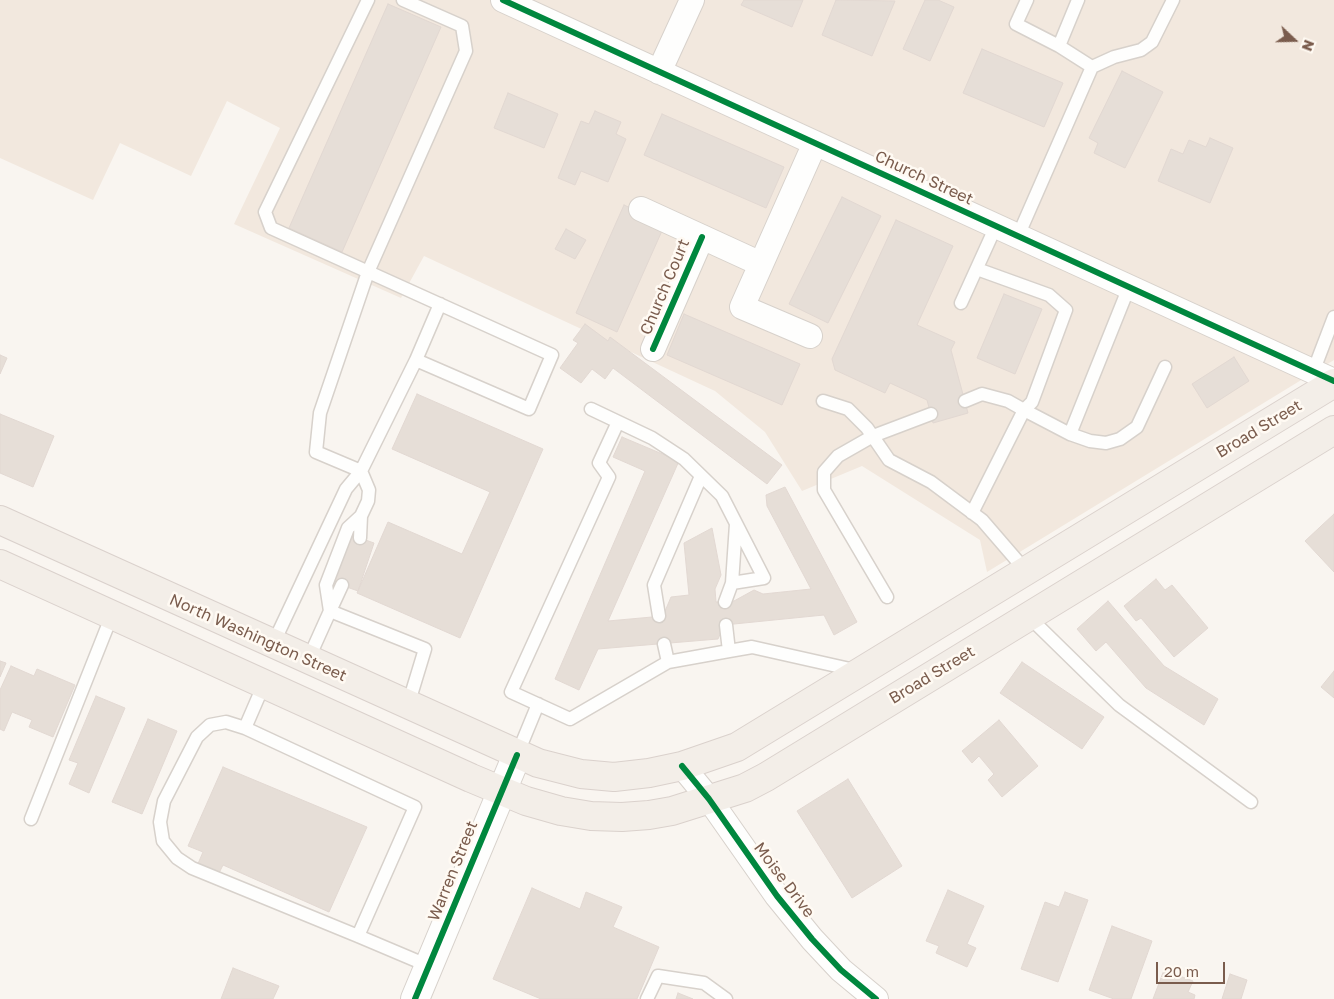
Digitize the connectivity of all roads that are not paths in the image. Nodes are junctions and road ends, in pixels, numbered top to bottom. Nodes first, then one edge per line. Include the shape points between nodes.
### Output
1 (368, 0) edge
2 (402, 0) edge
3 (503, 0) edge
4 (692, 0) edge
5 (1027, 0) edge
6 (1078, 0) edge
7 (1173, 0) edge
8 (1059, 46) junction
9 (1092, 67) junction
10 (659, 72) junction
11 (815, 144) junction
12 (641, 209) dead end
13 (996, 226) junction
14 (702, 236) junction
15 (1018, 236) junction
16 (761, 264) junction
17 (977, 269) junction
18 (368, 272) junction
19 (1130, 287) junction
20 (961, 303) dead end
21 (440, 304) junction
22 (1334, 317) edge
23 (810, 336) dead end
24 (653, 349) dead end
25 (416, 360) junction
26 (1165, 367) dead end
27 (1327, 379) edge
28 (823, 400) dead end
29 (965, 401) dead end
30 (592, 410) dead end
31 (1024, 410) junction
32 (931, 414) dead end
33 (618, 422) junction
34 (1334, 430) edge
35 (1070, 434) junction
36 (873, 436) junction
37 (361, 471) junction
38 (701, 476) junction
39 (972, 513) junction
40 (362, 516) junction
41 (0, 520) edge
42 (736, 522) junction
43 (360, 538) dead end
44 (0, 565) edge
45 (1026, 571) junction
46 (732, 583) junction
47 (342, 585) dead end
48 (888, 598) dead end
49 (725, 602) dead end
50 (330, 611) junction
51 (112, 615) junction
52 (659, 616) dead end
53 (1028, 616) junction
54 (726, 625) dead end
55 (273, 644) junction
56 (664, 644) dead end
57 (729, 651) junction
58 (308, 660) junction
59 (668, 662) junction
60 (862, 671) junction
61 (264, 684) junction
62 (538, 704) junction
63 (408, 705) junction
64 (245, 728) junction
65 (517, 755) junction
66 (682, 766) junction
67 (501, 791) junction
68 (709, 799) junction
69 (1251, 802) dead end
70 (31, 819) dead end
71 (358, 936) junction
72 (429, 966) junction
73 (421, 997) edge
74 (651, 998) edge
75 (726, 999) edge
76 (876, 999) edge

1 - 18 lane via 265,212 271,228
2 - 18 lane via 462,26 466,51
3 - 10 street, Church Street
4 - 10 street
5 - 8 lane via 1016,24
6 - 8 lane
7 - 9 lane via 1152,42 1141,50 1114,56
8 - 9 lane
9 - 15 lane
10 - 11 street, Church Street
11 - 13 street, Church Street
11 - 16 street
12 - 14 street, Church Court
13 - 15 street, Church Street
13 - 17 lane
14 - 16 street, Church Court
14 - 24 street, Church Court
15 - 19 street, Church Street
16 - 23 street via 742,307
17 - 20 lane
17 - 31 lane via 1048,295 1066,310 1032,402
18 - 21 lane
18 - 37 lane via 320,413 316,452
19 - 27 street, Church Street
19 - 35 lane
21 - 25 lane
21 - 25 lane via 552,355 530,409
22 - 27 lane
25 - 37 lane
26 - 35 lane via 1137,427 1120,439 1106,443
27 - 45 main road, Broad Street
28 - 36 lane via 848,410
29 - 31 lane via 982,394 1008,401
30 - 33 lane
31 - 35 lane
31 - 39 lane
32 - 36 lane
33 - 38 lane via 652,438 684,459
33 - 62 lane via 599,463 609,477 511,692
34 - 53 main road, Broad Street
36 - 39 lane via 889,460 932,482
36 - 48 lane via 838,456 824,472 824,490
37 - 40 lane via 369,490
37 - 55 lane via 346,489
38 - 42 lane via 722,496
38 - 52 lane via 654,585
39 - 45 lane via 982,520
40 - 43 lane
40 - 50 lane via 348,528 326,585
41 - 55 main road, North Washington Street
42 - 46 lane
42 - 46 lane via 764,578
44 - 51 main road
45 - 60 main road, Broad Street
46 - 49 lane
47 - 50 lane
50 - 58 lane
50 - 63 lane via 425,649
51 - 61 main road
51 - 70 lane
53 - 68 main road, Broad Street via 766,777 745,788
53 - 69 lane via 1119,705
54 - 57 lane
55 - 58 main road, North Washington Street
56 - 59 lane
57 - 59 lane
57 - 60 lane via 752,647
58 - 63 main road, North Washington Street
59 - 62 lane via 570,719
60 - 66 main road, Broad Street via 737,747
61 - 64 lane
61 - 67 main road
62 - 65 lane
63 - 65 main road, North Washington Street
64 - 71 lane via 415,807
64 - 71 lane via 226,722 210,725 197,737 164,801 160,822 163,842 177,858 192,868
65 - 66 main road, Broad Street via 581,774 614,777
65 - 67 street, Warren Street
66 - 68 street, Moise Drive
67 - 68 main road, Broad Street via 552,808 591,816 649,815
67 - 72 street, Warren Street
68 - 76 street, Moise Drive via 776,896 841,970
71 - 72 lane
72 - 73 street, Warren Street
74 - 75 lane via 658,976 704,983

